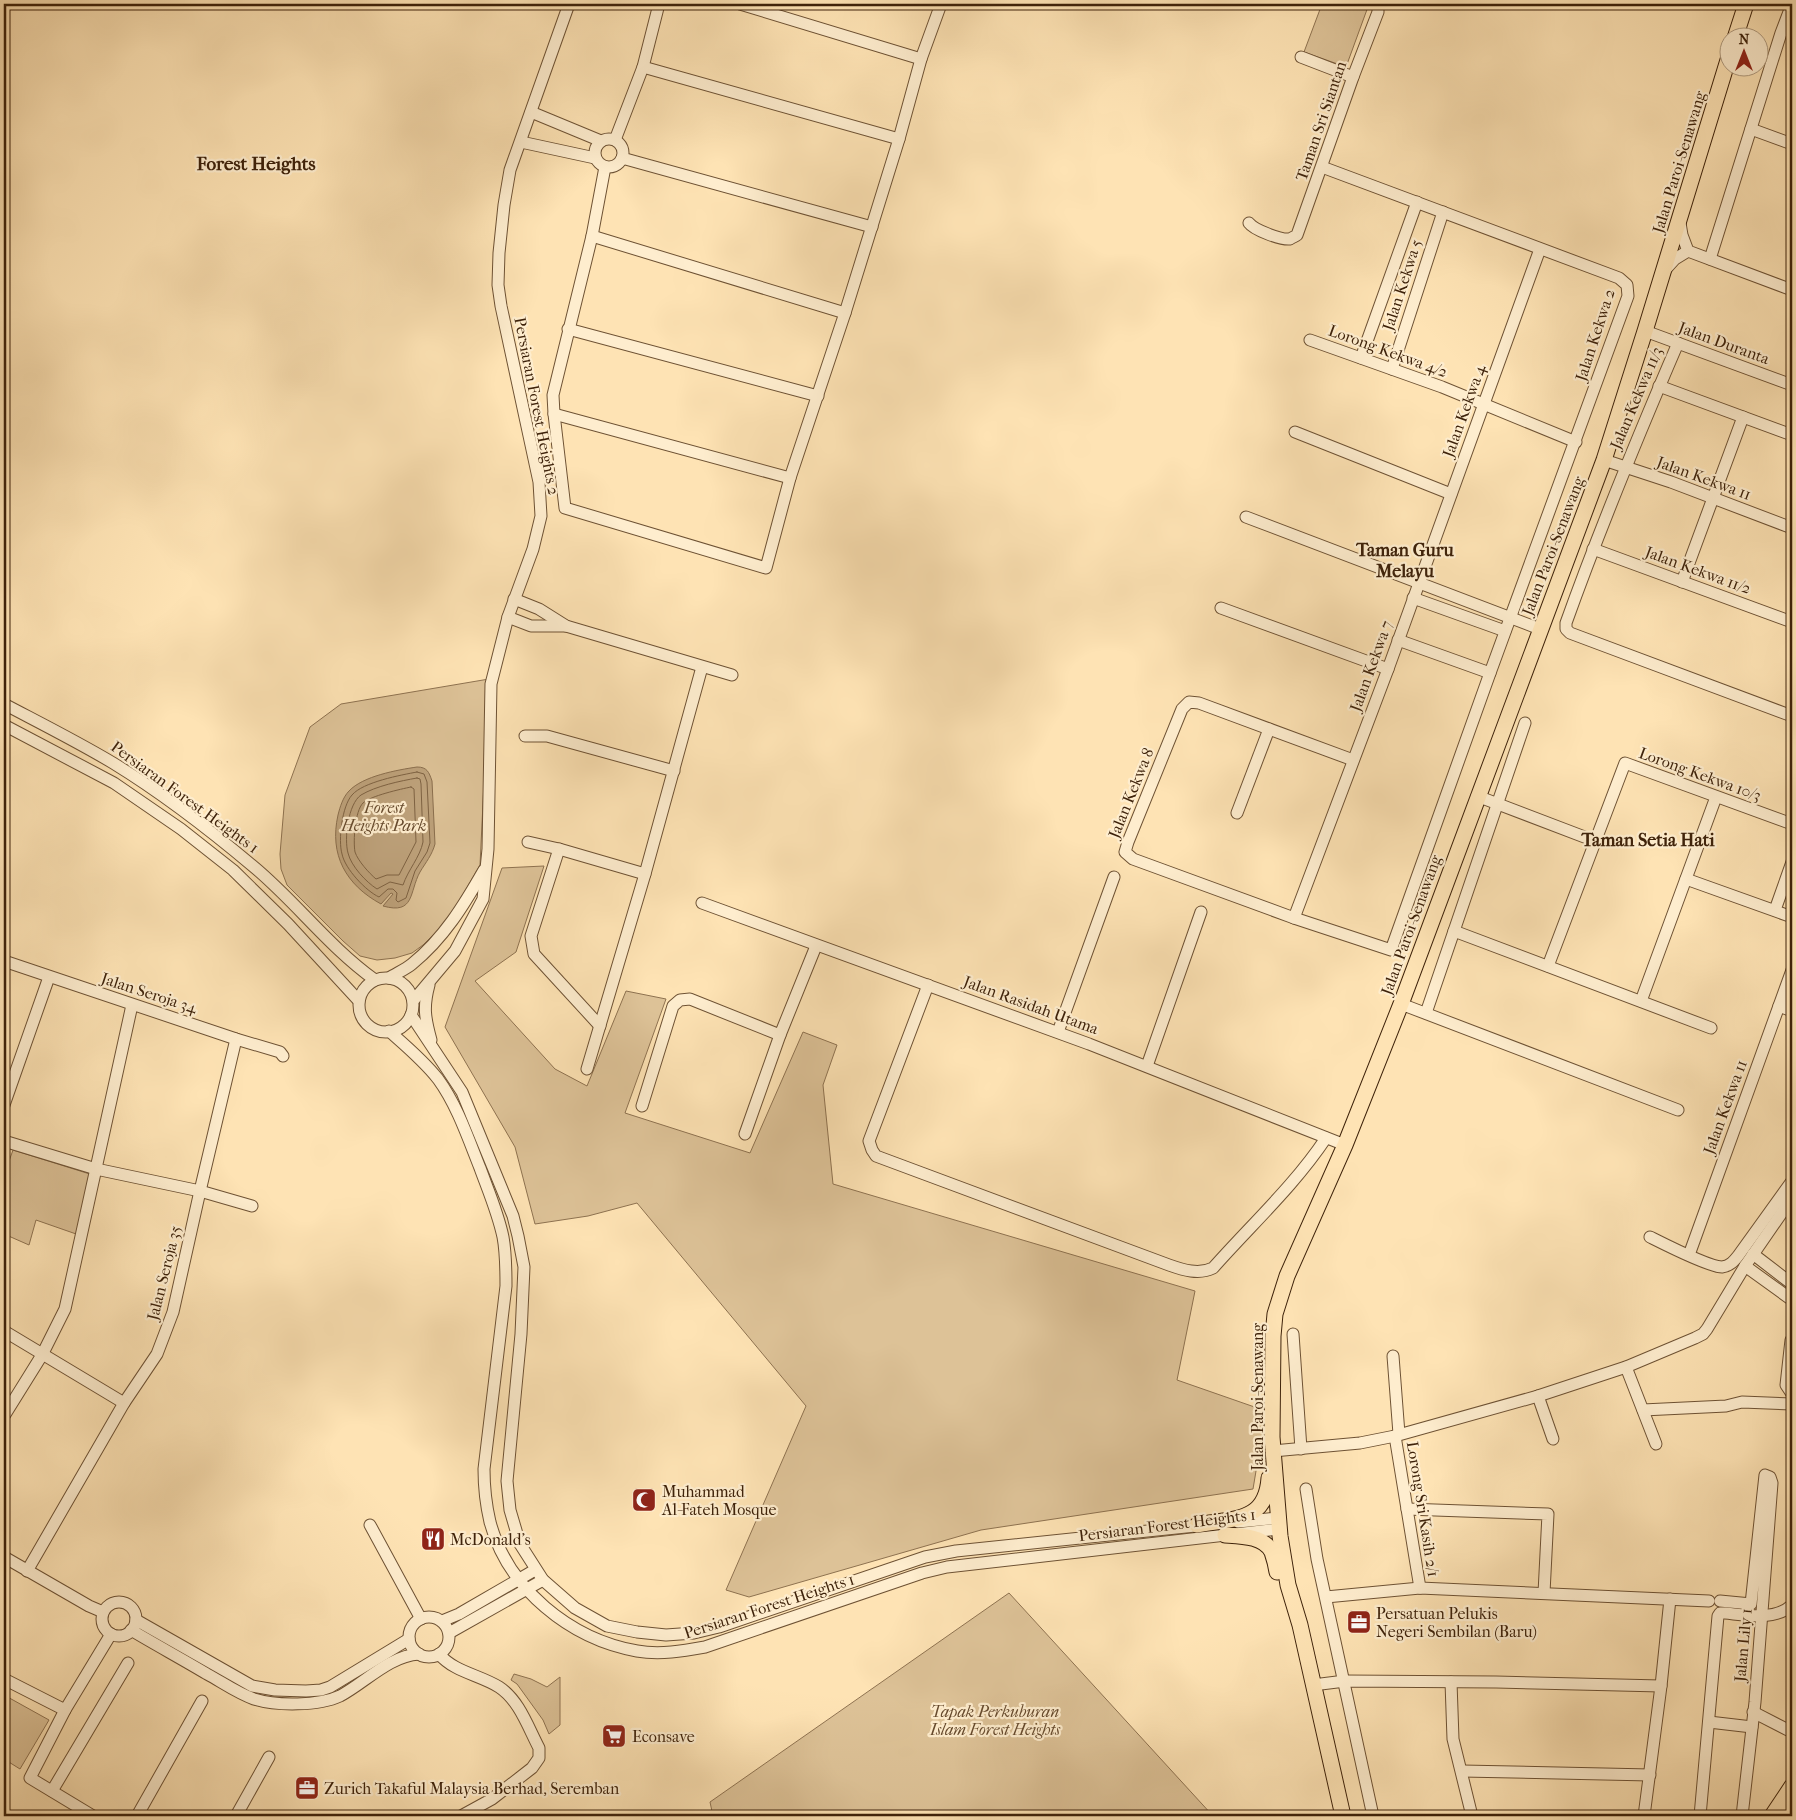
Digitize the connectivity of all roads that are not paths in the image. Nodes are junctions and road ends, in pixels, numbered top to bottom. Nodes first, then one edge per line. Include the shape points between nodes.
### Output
1 (570, 4) edge
2 (659, 4) edge
3 (740, 4) edge
4 (941, 4) edge
5 (1746, 4) edge
6 (1792, 4) edge
7 (1378, 8) edge
8 (1738, 28) edge
9 (1781, 33) junction
10 (1792, 37) edge
11 (1301, 57) dead end
12 (921, 59) junction
13 (643, 67) junction
14 (1353, 77) junction
15 (1723, 78) edge
16 (532, 112) junction
17 (1751, 129) junction
18 (615, 140) junction
19 (898, 140) junction
20 (601, 141) junction
21 (521, 142) junction
22 (1792, 144) edge
23 (595, 158) junction
24 (622, 158) junction
25 (605, 167) junction
26 (1322, 167) junction
27 (1417, 202) junction
28 (1443, 212) junction
29 (1680, 221) junction
30 (1249, 223) dead end
31 (872, 227) junction
32 (592, 236) junction
33 (1540, 249) junction
34 (1688, 251) junction
35 (1710, 259) junction
36 (1664, 270) junction
37 (1792, 290) edge
38 (845, 313) junction
39 (568, 329) junction
40 (1645, 331) junction
41 (1310, 340) dead end
42 (1678, 343) junction
43 (1361, 358) junction
44 (1392, 369) junction
45 (1792, 385) edge
46 (1659, 386) junction
47 (818, 396) junction
48 (1483, 404) junction
49 (554, 414) junction
50 (1744, 417) junction
51 (1296, 432) dead end
52 (1792, 435) edge
53 (1576, 442) junction
54 (1604, 460) junction
55 (1625, 466) junction
56 (790, 478) junction
57 (1451, 494) junction
58 (1713, 498) junction
59 (1246, 517) dead end
60 (1792, 528) edge
61 (1592, 549) junction
62 (1682, 582) junction
63 (1418, 584) junction
64 (1413, 598) junction
65 (514, 599) junction
66 (1220, 608) dead end
67 (508, 616) junction
68 (1510, 617) junction
69 (1792, 622) edge
70 (566, 626) junction
71 (1540, 629) junction
72 (1505, 631) junction
73 (1398, 640) junction
74 (702, 667) junction
75 (1388, 669) junction
76 (1490, 673) junction
77 (732, 675) dead end
78 (4, 704) edge
79 (1792, 716) edge
80 (1524, 723) dead end
81 (4, 725) edge
82 (1269, 729) junction
83 (525, 736) dead end
84 (1353, 760) junction
85 (674, 771) junction
86 (1477, 796) junction
87 (1716, 797) junction
88 (1497, 803) junction
89 (1238, 813) dead end
90 (1792, 824) edge
91 (1596, 841) junction
92 (528, 842) dead end
93 (559, 849) junction
94 (1792, 862) edge
95 (486, 867) junction
96 (645, 874) junction
97 (1114, 878) dead end
98 (1686, 879) junction
99 (702, 904) dead end
100 (1775, 910) junction
101 (1201, 912) dead end
102 (1792, 917) edge
103 (1294, 918) junction
104 (1454, 931) junction
105 (816, 946) junction
106 (1391, 950) joint
107 (4, 961) edge
108 (1548, 966) junction
109 (1792, 970) edge
110 (49, 977) junction
111 (389, 978) junction
112 (375, 980) junction
113 (431, 981) junction
114 (928, 985) junction
115 (359, 1001) junction
116 (413, 1001) junction
117 (1641, 1001) junction
118 (1401, 1004) junction
119 (132, 1005) junction
120 (1779, 1006) junction
121 (1792, 1011) edge
122 (1426, 1013) junction
123 (411, 1015) junction
124 (600, 1026) junction
125 (1711, 1028) dead end
126 (389, 1031) junction
127 (1058, 1032) junction
128 (780, 1035) junction
129 (236, 1040) junction
130 (282, 1056) dead end
131 (438, 1057) junction
132 (1147, 1066) junction
133 (587, 1069) dead end
134 (4, 1105) edge
135 (642, 1106) dead end
136 (1678, 1110) dead end
137 (745, 1134) dead end
138 (1326, 1138) junction
139 (4, 1141) edge
140 (1345, 1145) junction
141 (96, 1169) junction
142 (1792, 1181) edge
143 (200, 1191) junction
144 (1792, 1198) edge
145 (252, 1206) dead end
146 (1650, 1237) dead end
147 (1753, 1254) junction
148 (1689, 1255) junction
149 (1745, 1266) junction
150 (1792, 1284) edge
151 (1792, 1300) edge
152 (4, 1331) edge
153 (1293, 1334) dead end
154 (1791, 1340) dead end
155 (42, 1355) junction
156 (1393, 1356) dead end
157 (1626, 1367) junction
158 (1792, 1394) edge
159 (1538, 1396) junction
160 (124, 1403) junction
161 (1792, 1404) edge
162 (1643, 1410) junction
163 (4, 1416) edge
164 (1397, 1435) junction
165 (1554, 1439) dead end
166 (1273, 1444) junction
167 (1656, 1444) dead end
168 (1301, 1449) junction
169 (1306, 1489) dead end
170 (1407, 1508) junction
171 (1278, 1524) junction
172 (370, 1525) dead end
173 (1197, 1526) junction
174 (1226, 1535) junction
175 (4, 1558) edge
176 (535, 1570) junction
177 (27, 1571) junction
178 (519, 1579) junction
179 (543, 1580) junction
180 (1420, 1588) junction
181 (527, 1589) junction
182 (1544, 1593) junction
183 (1326, 1597) junction
184 (1670, 1599) junction
185 (1792, 1606) edge
186 (103, 1612) junction
187 (1762, 1616) junction
188 (421, 1619) junction
189 (442, 1621) junction
190 (134, 1625) junction
191 (1300, 1626) junction
192 (449, 1633) junction
193 (111, 1634) junction
194 (410, 1639) junction
195 (419, 1654) junction
196 (439, 1654) junction
197 (128, 1664) dead end
198 (4, 1679) edge
199 (1344, 1682) junction
200 (1451, 1682) junction
201 (1313, 1685) junction
202 (1661, 1686) junction
203 (202, 1701) dead end
204 (65, 1710) junction
205 (1754, 1712) junction
206 (1709, 1722) junction
207 (1752, 1726) junction
208 (1791, 1728) edge
209 (269, 1757) dead end
210 (1462, 1771) junction
211 (1650, 1774) junction
212 (1792, 1786) edge
213 (52, 1791) junction
214 (1792, 1807) edge
215 (93, 1816) edge
216 (137, 1816) edge
217 (236, 1816) edge
218 (461, 1816) edge
219 (1343, 1816) edge
220 (1373, 1816) edge
221 (1472, 1816) edge
222 (1644, 1816) edge
223 (1700, 1816) edge
224 (1742, 1816) edge
225 (1772, 1816) edge
226 (1788, 1816) edge

1 - 16 street, Persiaran Forest Heights 2
2 - 13 street
3 - 12 street
4 - 12 street
5 - 8 main road
6 - 9 street
7 - 14 street, Taman Sri Siantan
9 - 10 street
9 - 17 street
11 - 14 street
12 - 19 street
13 - 18 street
13 - 19 street
14 - 26 street, Taman Sri Siantan
15 - 29 main road, Jalan Paroi-Senawang
16 - 20 street
16 - 21 street, Persiaran Forest Heights 2
17 - 22 street
17 - 35 street
18 - 20 street
18 - 24 street via 621,146
19 - 31 street
20 - 23 street via 595,148
21 - 23 street
21 - 65 street, Persiaran Forest Heights 2 via 510,170 504,205 498,284 539,482 540,516 534,549
23 - 25 street
24 - 25 street via 617,165
24 - 31 street
25 - 32 street
26 - 27 street, Jalan Kekwa 2
26 - 30 street, Taman Sri Siantan via 1297,235 1290,239 1282,238 1253,228
27 - 28 street, Jalan Kekwa 2
27 - 43 street
28 - 33 street, Jalan Kekwa 2
28 - 44 street, Jalan Kekwa 5
29 - 34 street
29 - 36 main road, Jalan Paroi-Senawang
31 - 38 street
32 - 38 street
32 - 39 street
33 - 48 street, Jalan Kekwa 4
33 - 53 street, Jalan Kekwa 2 via 1619,278 1627,285 1628,296
34 - 35 street
34 - 36 street
35 - 37 street
36 - 40 main road, Jalan Paroi-Senawang
38 - 47 street
39 - 47 street
39 - 49 street via 553,395
40 - 42 street, Jalan Duranta
40 - 54 main road, Jalan Paroi-Senawang
41 - 43 street, Lorong Kekwa 4/2
42 - 45 street, Jalan Duranta
42 - 46 street, Jalan Kekwa 11/3
43 - 44 street, Lorong Kekwa 4/2
44 - 48 street, Lorong Kekwa 4/2
46 - 50 street
46 - 55 street, Jalan Kekwa 11/3
47 - 56 street
48 - 53 street, Lorong Kekwa 4/2
48 - 57 street, Jalan Kekwa 4
49 - 56 street
49 - 56 street via 565,508 766,568
50 - 52 street
50 - 58 street
51 - 57 street
53 - 68 street, Jalan Kekwa 2
54 - 55 street, Jalan Kekwa 11
54 - 71 main road, Jalan Paroi-Senawang
55 - 58 street, Jalan Kekwa 11
55 - 61 street, Jalan Kekwa 11/3
57 - 63 street, Jalan Kekwa 4
58 - 60 street, Jalan Kekwa 11
58 - 62 street
59 - 63 street
61 - 62 street, Jalan Kekwa 11/2
61 - 79 street, Jalan Kekwa 11/3 via 1566,623 1570,633
62 - 69 street, Jalan Kekwa 11/2
63 - 64 street, Jalan Kekwa 7
63 - 68 street
64 - 72 street
64 - 73 street, Jalan Kekwa 7
65 - 67 street, Persiaran Forest Heights 2
65 - 70 street via 538,608
66 - 75 street
67 - 70 street via 532,626
67 - 95 street, Persiaran Forest Heights 2 via 491,684
68 - 71 street
68 - 72 street, Jalan Kekwa 2
70 - 74 street
71 - 86 main road, Jalan Paroi-Senawang
72 - 76 street, Jalan Kekwa 2
73 - 75 street, Jalan Kekwa 7
73 - 76 street
74 - 77 street
74 - 85 street
75 - 84 street, Jalan Kekwa 7
76 - 106 street, Jalan Kekwa 2
78 - 112 street, Persiaran Forest Heights 1 via 114,764 217,837 256,868 354,965
80 - 88 street
81 - 115 street, Persiaran Forest Heights 1 via 114,783 181,829 233,870
82 - 84 street, Jalan Kekwa 8
82 - 89 street
82 - 103 street, Jalan Kekwa 8 via 1189,702 1182,709 1126,852 1133,859
83 - 85 street via 547,736
84 - 103 street, Jalan Kekwa 7
85 - 96 street
86 - 88 street
86 - 118 main road, Jalan Paroi-Senawang
87 - 90 street, Lorong Kekwa 10/3
87 - 91 street, Lorong Kekwa 10/3 via 1625,764
87 - 98 street
88 - 91 street
88 - 104 street
91 - 108 street
92 - 93 street
93 - 96 street
93 - 124 street via 531,936 534,954
94 - 100 street
95 - 111 street via 459,913 438,938 412,964
95 - 113 street, Persiaran Forest Heights 2 via 483,899 455,951
96 - 124 street
97 - 127 street
98 - 100 street
98 - 117 street
99 - 105 street, Jalan Rasidah Utama
100 - 102 street
101 - 132 street
103 - 106 street, Jalan Kekwa 8
104 - 108 street
104 - 122 street
105 - 114 street, Jalan Rasidah Utama
105 - 128 street
107 - 110 street, Jalan Seroja 34
108 - 117 street
109 - 120 street, Jalan Kekwa 11
110 - 119 street, Jalan Seroja 34
110 - 134 street
111 - 112 street
111 - 116 street via 402,983
112 - 115 street via 364,988
113 - 116 street, Persiaran Forest Heights 2
113 - 131 street via 424,1015
114 - 127 street, Jalan Rasidah Utama
114 - 138 street via 869,1141 876,1156 1169,1265 1205,1272 1280,1197
115 - 126 street via 360,1014 369,1026
116 - 123 street
117 - 125 street
118 - 122 street
118 - 140 main road, Jalan Paroi-Senawang
119 - 129 street, Jalan Seroja 34
119 - 141 street
120 - 121 street
120 - 148 street, Jalan Kekwa 11
122 - 136 street
123 - 126 street via 402,1026
123 - 131 street, Persiaran Forest Heights 1
124 - 133 street
126 - 178 street, Persiaran Forest Heights 1 via 438,1079 450,1099 490,1194 503,1236 506,1286 486,1441 485,1493 490,1522 499,1546
127 - 132 street, Jalan Rasidah Utama
128 - 135 street via 690,999 680,1000 673,1006
128 - 137 street
129 - 130 street, Jalan Seroja 34 via 280,1052
129 - 143 street, Jalan Seroja 35
131 - 176 street, Persiaran Forest Heights 1 via 462,1092 513,1216 524,1267 522,1334 507,1481 510,1510 520,1544
132 - 138 street, Jalan Rasidah Utama
138 - 140 street, Jalan Rasidah Utama
139 - 141 street
140 - 166 main road, Jalan Paroi-Senawang via 1287,1276 1275,1314
141 - 143 street
141 - 155 street via 65,1309
142 - 148 street via 1734,1262 1721,1267
143 - 145 street
143 - 160 street, Jalan Seroja 35 via 173,1312 157,1354
144 - 147 street
146 - 148 street
147 - 149 street
147 - 150 street
149 - 151 street
149 - 157 street via 1703,1334
152 - 155 street
153 - 168 street
154 - 158 street via 1786,1385
155 - 160 street
155 - 163 street
156 - 164 street, Lorong Sri Kasih 2/1
157 - 159 street
157 - 162 street
159 - 164 street
159 - 165 street
160 - 177 street, Jalan Seroja 35
161 - 162 street via 1742,1402 1726,1406
162 - 167 street
164 - 168 street via 1360,1443
164 - 170 street, Lorong Sri Kasih 2/1
166 - 168 street
166 - 171 main road, Jalan Paroi-Senawang
166 - 173 main road via 1269,1484 1265,1500 1258,1510 1250,1515
169 - 183 street
170 - 180 street, Lorong Sri Kasih 2/1
170 - 182 street via 1548,1514
171 - 173 street, Persiaran Forest Heights 1
171 - 174 street, Persiaran Forest Heights 1
171 - 191 main road, Jalan Paroi-Senawang via 1288,1585
172 - 188 street
173 - 179 street, Persiaran Forest Heights 1 via 925,1557 694,1633 666,1635 607,1626 575,1608
174 - 181 street, Persiaran Forest Heights 1 via 947,1567 705,1647 672,1652 637,1651 592,1638 551,1613
174 - 191 main road via 1257,1540 1272,1552 1287,1604
175 - 177 street
176 - 178 street
176 - 179 street, Persiaran Forest Heights 1
177 - 186 street
178 - 181 street, Persiaran Forest Heights 1
178 - 189 street
179 - 181 street
180 - 182 street
180 - 183 street
181 - 192 street
182 - 184 street
183 - 199 street
184 - 187 street, Jalan Lily 1 via 1751,1604 1765,1475 1772,1483
184 - 202 street
185 - 187 street
186 - 190 street via 110,1604 120,1602 130,1606
186 - 193 street via 104,1627
187 - 205 street, Jalan Lily 1
187 - 206 street via 1720,1613 1718,1616
188 - 189 street via 432,1617
188 - 194 street via 412,1627
189 - 192 street
190 - 193 street via 122,1635
190 - 194 street via 252,1686 275,1690 306,1691 330,1687
190 - 195 street via 240,1692 274,1702 330,1700 401,1657
191 - 201 main road, Jalan Paroi-Senawang
192 - 196 street via 447,1645
193 - 204 street
194 - 195 street
195 - 196 street
196 - 218 street via 448,1663 500,1687 510,1696 540,1753 537,1763 508,1788
197 - 213 street
198 - 204 street
199 - 200 street
199 - 201 street
199 - 220 street
200 - 202 street
200 - 210 street via 1453,1739
201 - 219 main road, Jalan Paroi-Senawang
202 - 211 street
203 - 216 street
204 - 213 street via 30,1778
205 - 207 street, Jalan Lily 1
205 - 208 street
206 - 207 street
206 - 223 street
207 - 224 street, Jalan Lily 1
209 - 217 street
210 - 211 street
210 - 221 street
211 - 222 street
212 - 225 main road
213 - 215 street
214 - 226 main road

